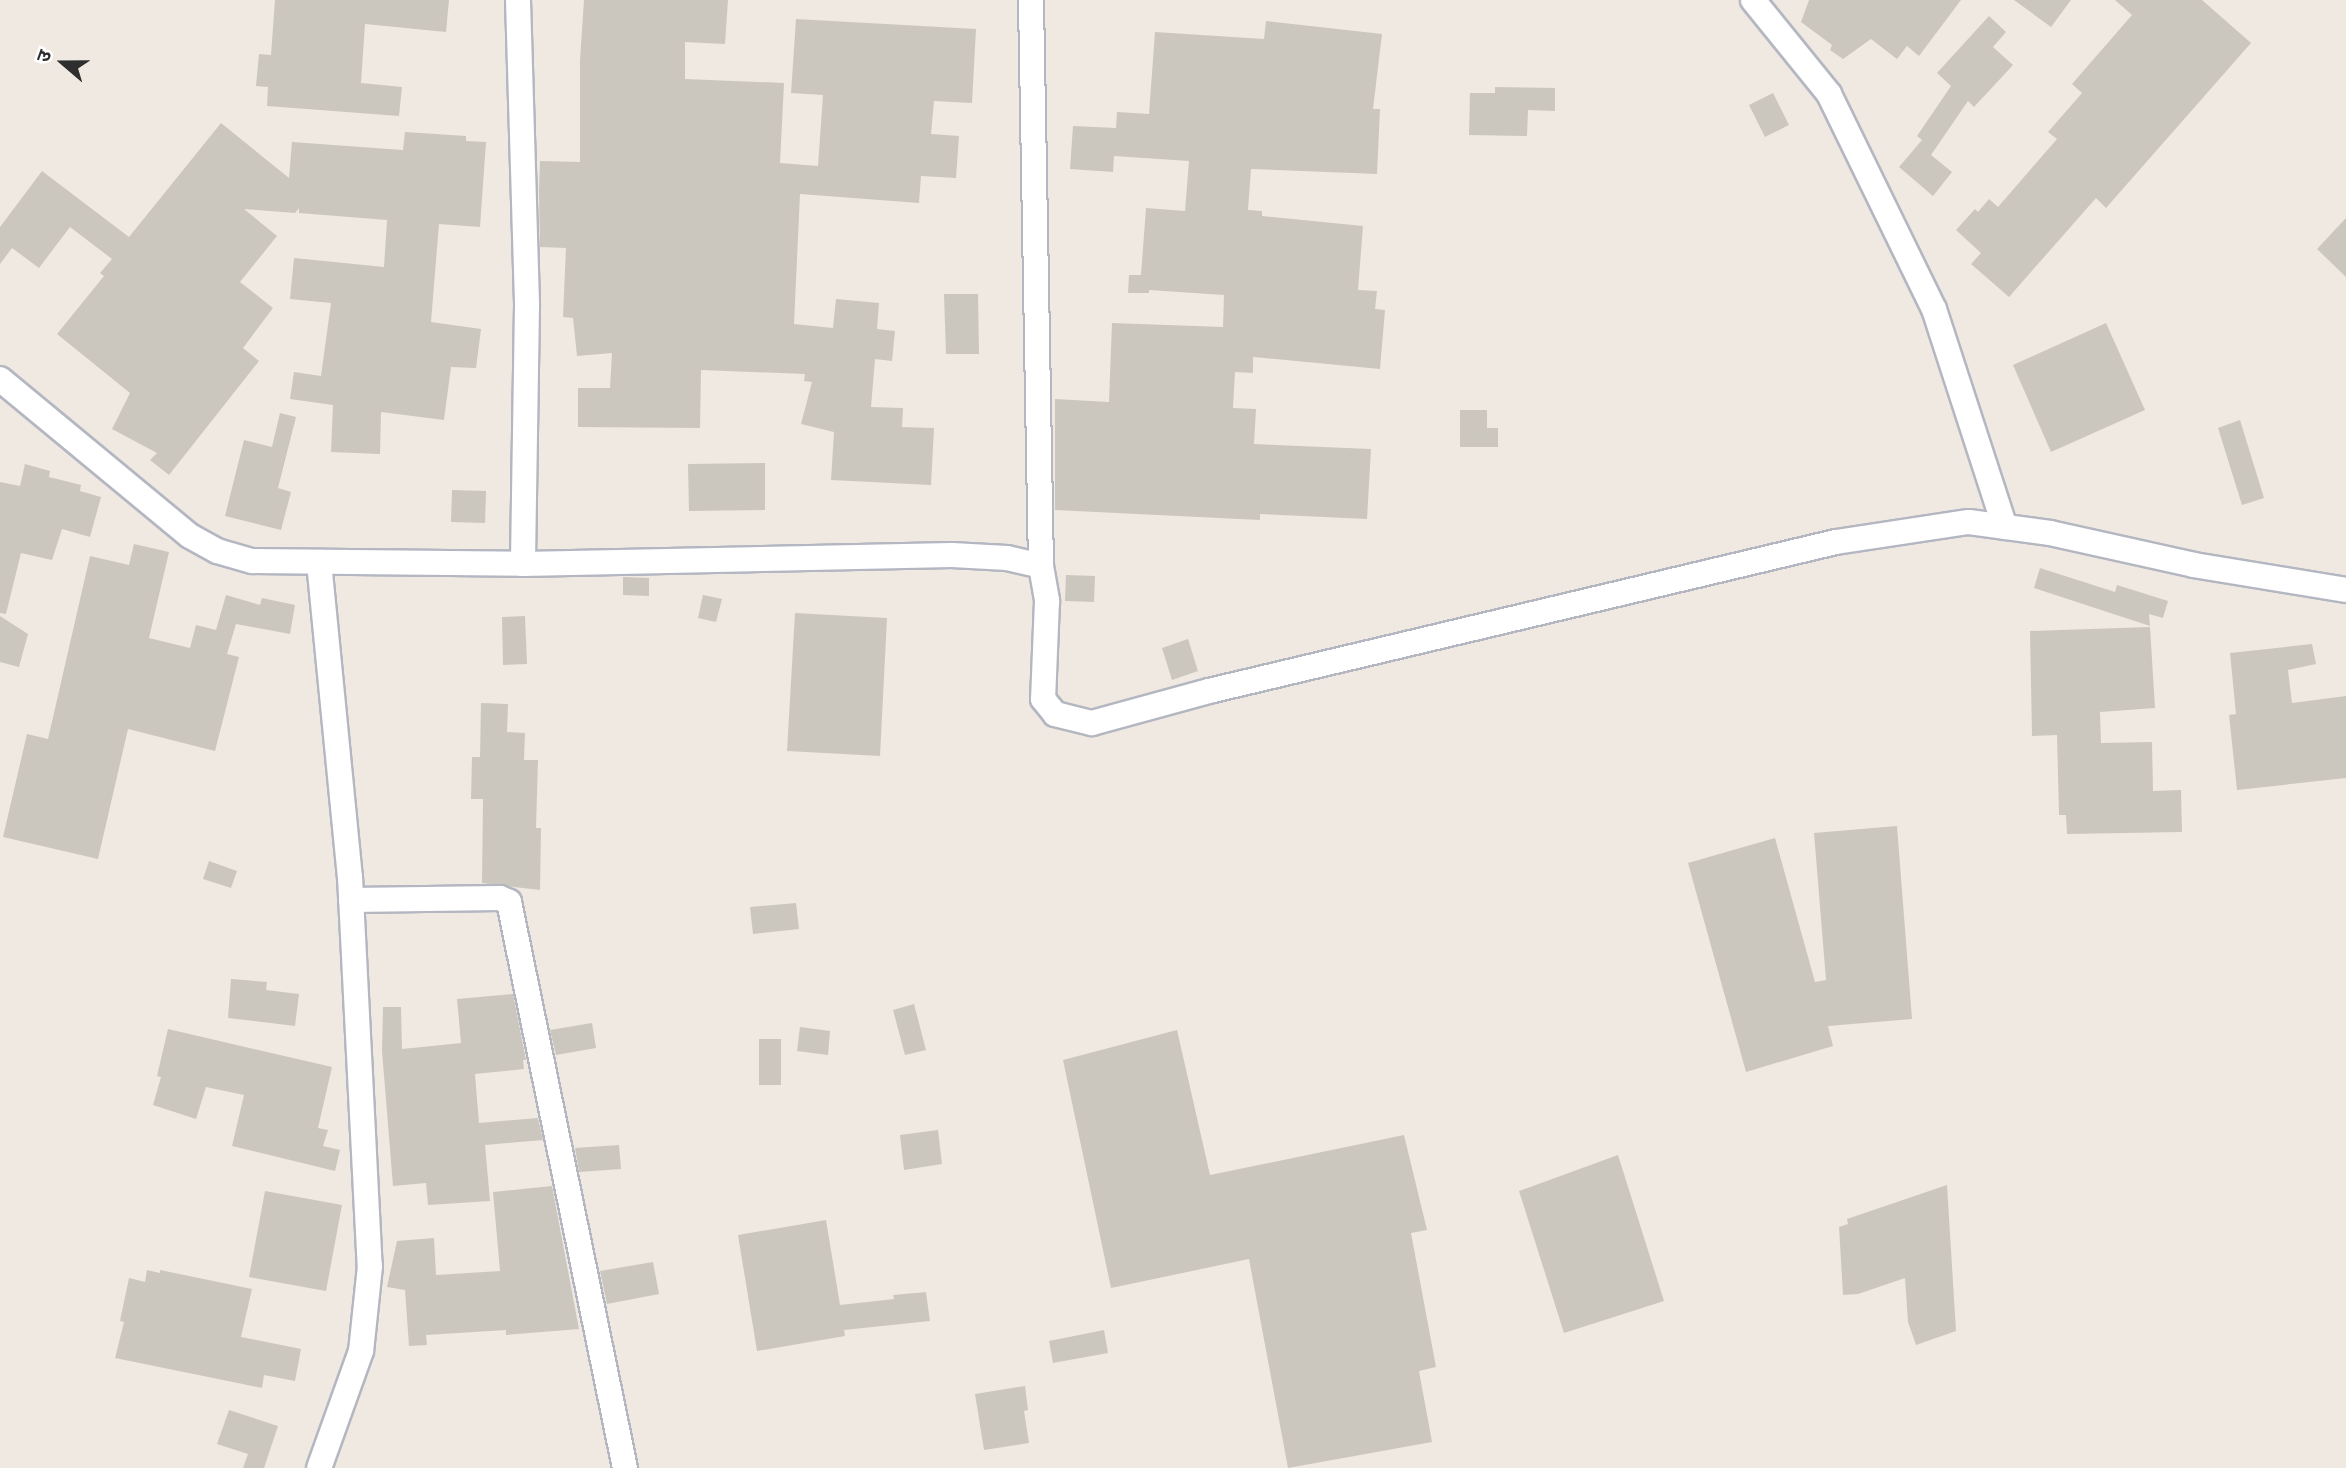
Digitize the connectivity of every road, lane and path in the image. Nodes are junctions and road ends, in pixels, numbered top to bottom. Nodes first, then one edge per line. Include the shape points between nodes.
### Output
1 (518, 0) edge
2 (1031, 0) edge
3 (1753, 0) edge
4 (0, 379) edge
5 (2005, 527) junction
6 (319, 562) junction
7 (523, 564) junction
8 (1041, 566) junction
9 (2346, 590) edge
10 (351, 900) junction
11 (319, 1468) edge
12 (625, 1468) edge

1 - 7 street via 527,306
2 - 8 street
3 - 5 street via 1829,94 1934,309
4 - 6 street via 190,536 217,551 253,561
5 - 8 street via 1969,522 1836,542 1092,723 1055,714 1043,699 1047,601
5 - 9 street
6 - 7 street
6 - 10 street
7 - 8 street via 952,555 1007,558
10 - 11 street via 370,1266 361,1351
10 - 12 street via 500,898 509,902

